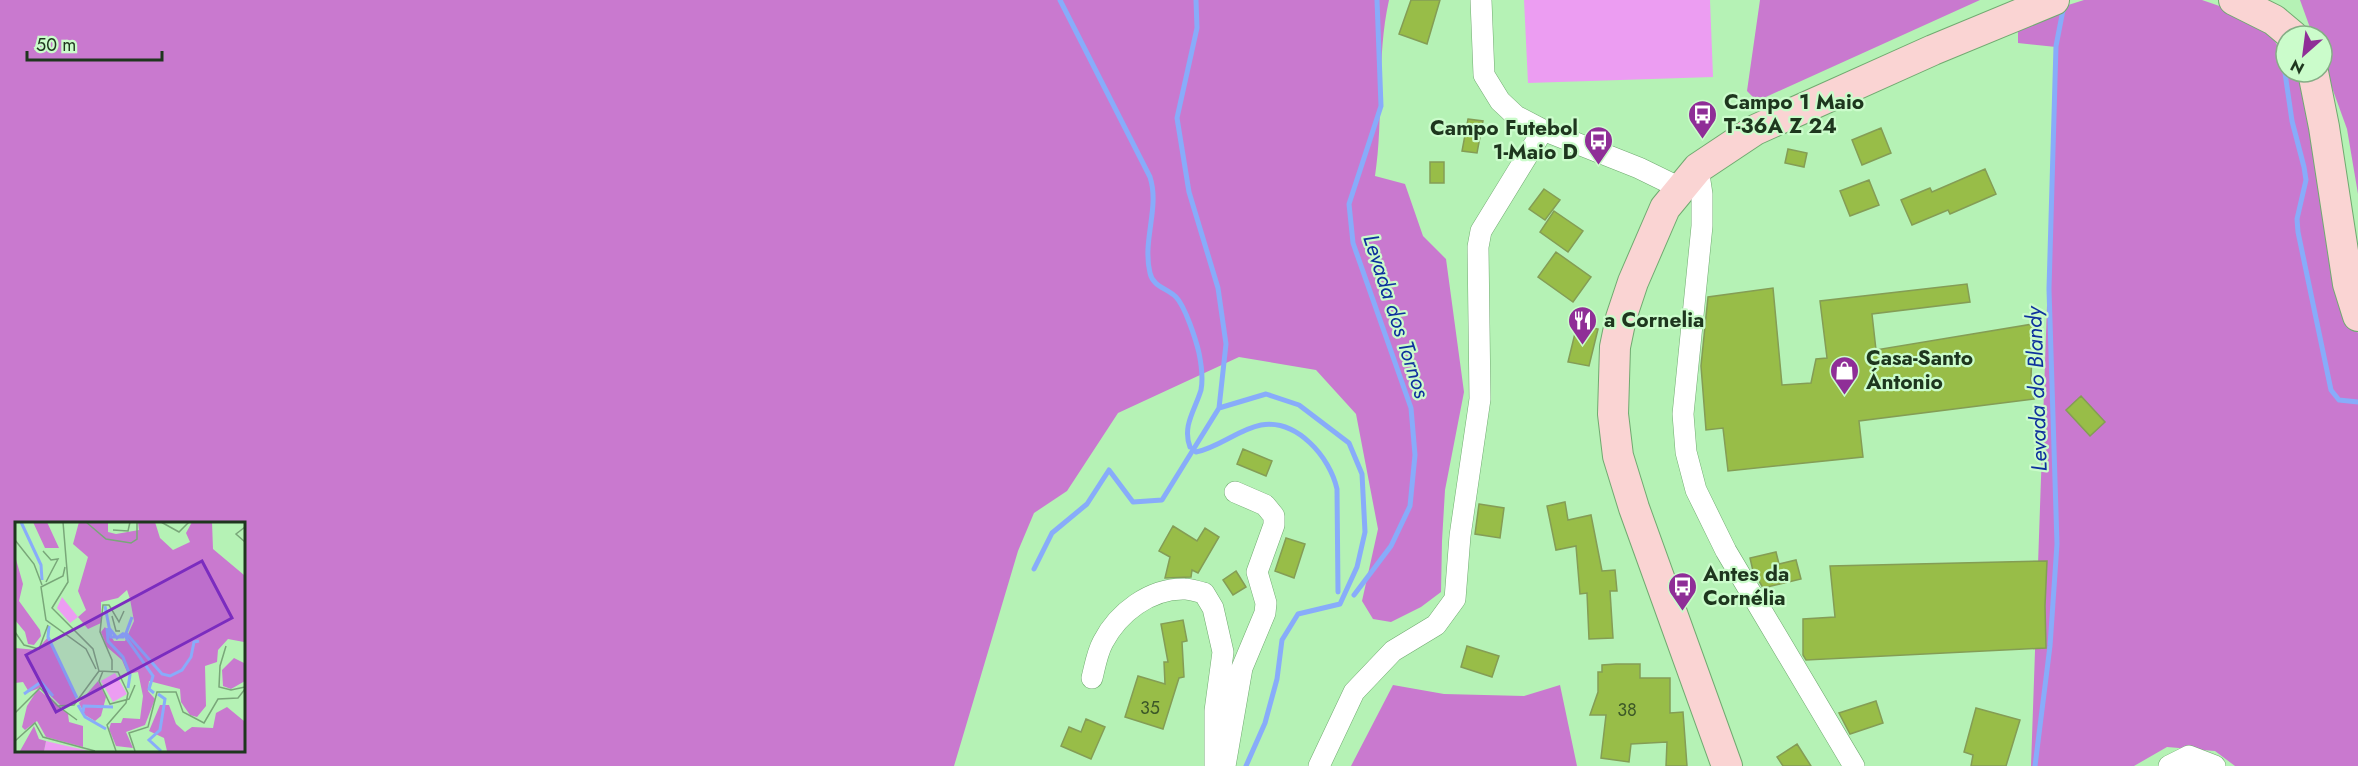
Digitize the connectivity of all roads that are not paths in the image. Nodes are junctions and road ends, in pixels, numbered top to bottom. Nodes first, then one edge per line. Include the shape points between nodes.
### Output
1 (1481, 0) edge
2 (2054, 0) edge
3 (2234, 0) edge
4 (2279, 24) edge
5 (2315, 84) edge
6 (1543, 130) junction
7 (1689, 178) junction
8 (2358, 316) edge
9 (1235, 492) dead end
10 (1092, 678) dead end
11 (1215, 766) edge
12 (1225, 766) edge
13 (1319, 766) edge
14 (1727, 766) edge
15 (1854, 766) edge
16 (2169, 766) edge
17 (2215, 766) edge

1 - 6 street via 1484,75 1516,116
2 - 7 main road via 1755,130
3 - 4 main road
5 - 8 main road via 2348,284
6 - 7 street via 1639,168
6 - 13 street via 1480,231 1480,399 1455,599 1436,625 1393,651 1354,692
7 - 14 main road via 1665,208 1621,318 1613,414 1618,456 1634,508
7 - 15 street via 1702,194 1683,414 1686,452 1696,490 1726,550
9 - 12 street via 1265,505 1274,516 1274,525 1257,572 1265,613 1242,668
10 - 11 street via 1102,643 1119,617 1136,603 1185,589 1204,594 1213,608 1223,652 1215,711
16 - 17 street via 2189,756

